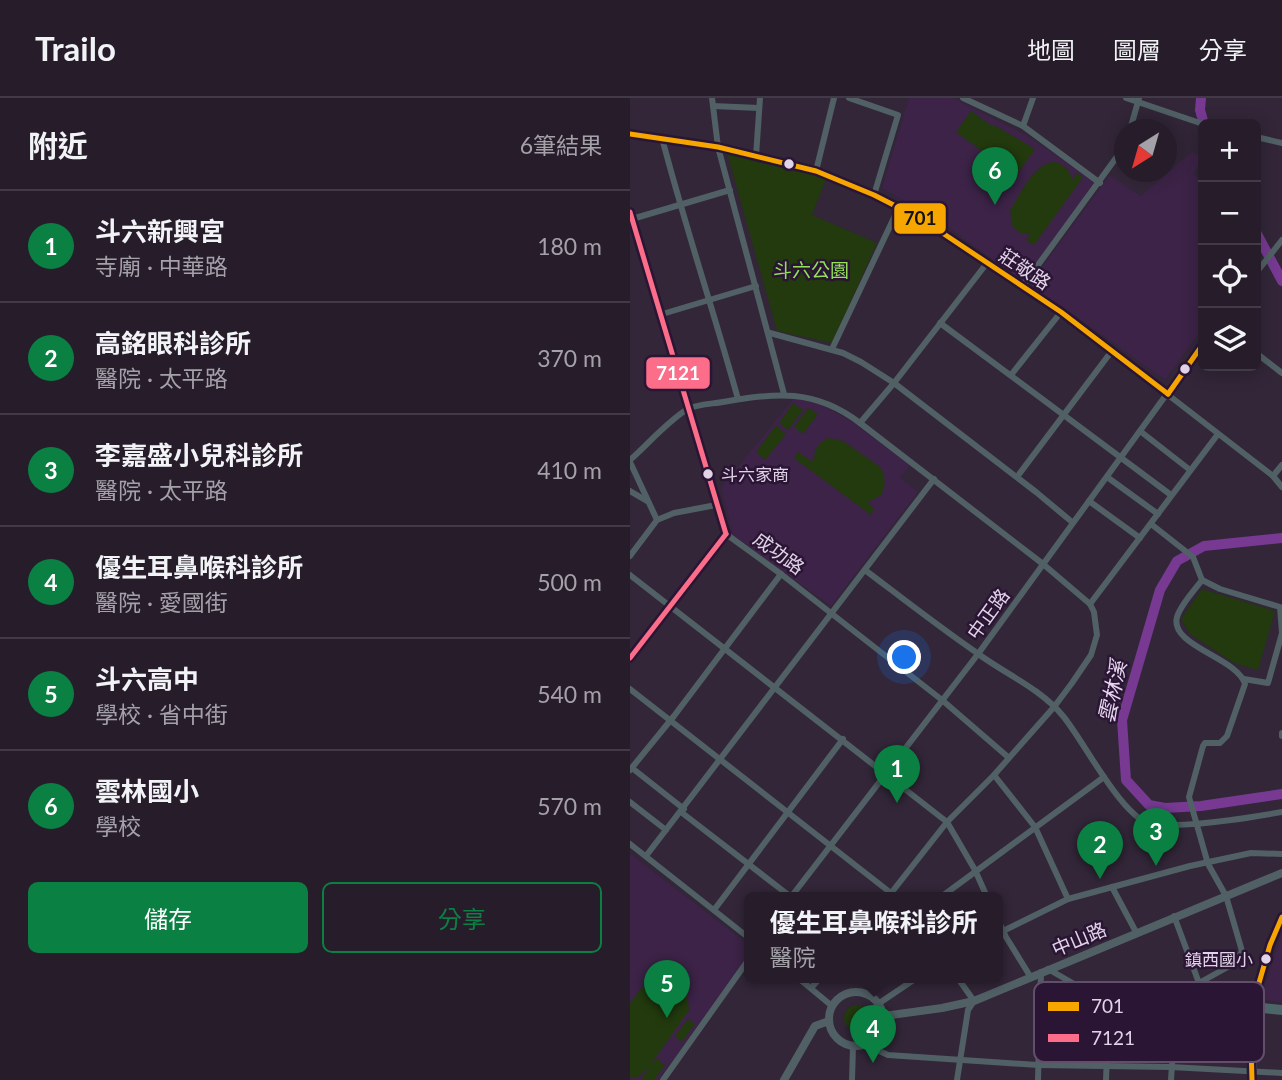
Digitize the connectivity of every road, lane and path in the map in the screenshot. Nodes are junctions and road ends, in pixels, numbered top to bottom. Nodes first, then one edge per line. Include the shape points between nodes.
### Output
1 (760, 98) edge
2 (834, 98) edge
3 (849, 98) edge
4 (963, 98) edge
5 (1033, 98) edge
6 (1126, 98) edge
7 (1139, 100) edge
8 (713, 102) edge
9 (759, 108) junction
10 (1133, 119) edge
11 (1198, 123) edge
12 (1023, 126) junction
13 (630, 134) edge
14 (662, 138) junction
15 (1261, 138) edge
16 (1282, 143) edge
17 (718, 147) junction
18 (756, 156) junction
19 (1114, 163) edge
20 (817, 171) junction
21 (1100, 183) junction
22 (730, 190) junction
23 (874, 195) junction
24 (680, 205) junction
25 (899, 207) junction
26 (631, 214) edge
27 (1282, 240) edge
28 (987, 263) junction
29 (1261, 266) edge
30 (756, 286) junction
31 (1022, 287) junction
32 (711, 300) junction
33 (1061, 312) junction
34 (659, 315) junction
35 (940, 323) junction
36 (770, 333) junction
37 (832, 349) junction
38 (1198, 351) edge
39 (1111, 352) junction
40 (1261, 358) edge
41 (1282, 373) edge
42 (1011, 375) junction
43 (894, 383) junction
44 (784, 394) junction
45 (1168, 394) junction
46 (737, 399) junction
47 (687, 409) junction
48 (1065, 416) junction
49 (860, 423) junction
50 (1140, 431) junction
51 (1218, 433) junction
52 (1120, 456) junction
53 (630, 461) edge
54 (1282, 465) edge
55 (1190, 470) junction
56 (1273, 476) junction
57 (1017, 477) junction
58 (1107, 477) junction
59 (934, 479) junction
60 (1282, 487) edge
61 (630, 491) edge
62 (1171, 495) junction
63 (1088, 501) junction
64 (649, 502) junction
65 (716, 505) junction
66 (1158, 514) junction
67 (657, 520) junction
68 (1072, 522) junction
69 (1151, 524) junction
70 (726, 534) junction
71 (1140, 538) junction
72 (630, 555) edge
73 (1043, 564) junction
74 (865, 570) junction
75 (780, 574) junction
76 (630, 575) edge
77 (1202, 580) junction
78 (1090, 604) junction
79 (671, 607) junction
80 (832, 614) junction
81 (725, 648) junction
82 (978, 654) junction
83 (630, 658) edge
84 (1244, 679) junction
85 (775, 688) junction
86 (630, 689) edge
87 (942, 700) junction
88 (1055, 706) junction
89 (670, 720) junction
90 (843, 740) junction
91 (1008, 757) junction
92 (721, 760) junction
93 (631, 769) edge
94 (887, 774) junction
95 (994, 775) junction
96 (1104, 777) junction
97 (630, 802) edge
98 (683, 810) junction
99 (788, 812) junction
100 (1282, 812) edge
101 (947, 822) junction
102 (1196, 824) junction
103 (1035, 827) junction
104 (666, 830) junction
105 (630, 844) edge
106 (831, 845) junction
107 (1282, 854) edge
108 (646, 856) junction
109 (748, 863) junction
110 (1208, 864) junction
111 (975, 870) junction
112 (1282, 873) edge
113 (1112, 887) junction
114 (785, 892) edge
115 (795, 892) edge
116 (888, 892) edge
117 (894, 892) edge
118 (947, 892) edge
119 (986, 892) edge
120 (1226, 896) junction
121 (1068, 899) junction
122 (714, 910) junction
123 (1174, 916) junction
124 (1282, 917) edge
125 (1003, 931) edge
126 (1136, 932) junction
127 (744, 934) edge
128 (1003, 936) edge
129 (744, 966) edge
130 (1044, 970) junction
131 (1030, 975) junction
132 (1043, 982) edge
133 (1067, 982) edge
134 (1199, 982) edge
135 (1201, 982) edge
136 (1260, 982) edge
137 (805, 983) edge
138 (816, 983) edge
139 (909, 983) edge
140 (961, 983) edge
141 (811, 988) junction
142 (974, 1000) junction
143 (878, 1004) junction
144 (832, 1006) junction
145 (1264, 1008) edge
146 (1282, 1010) edge
147 (884, 1016) junction
148 (829, 1021) junction
149 (866, 1045) junction
150 (853, 1047) junction
151 (961, 1059) junction
152 (1038, 1062) edge
153 (1107, 1062) edge
154 (1172, 1062) edge
155 (1252, 1062) edge
156 (1038, 1065) junction
157 (1107, 1065) junction
158 (1171, 1067) junction
159 (1252, 1070) junction
160 (1282, 1073) edge
161 (663, 1080) edge
162 (784, 1080) edge
163 (852, 1080) edge
164 (957, 1080) edge
165 (1038, 1080) edge
166 (1106, 1080) edge
167 (1171, 1080) edge

1 - 9 street
2 - 20 street
3 - 23 street via 898,115
4 - 12 street
5 - 12 street
6 - 7 street
7 - 10 street
7 - 11 street
8 - 9 street
8 - 17 street
9 - 18 street
12 - 21 street
13 - 14 street, 莊敬路
14 - 17 street, 莊敬路
14 - 24 street
15 - 16 street
17 - 18 street, 莊敬路
17 - 22 street
18 - 20 street, 莊敬路
19 - 21 street
20 - 23 street, 莊敬路
21 - 31 street
22 - 24 street
22 - 30 street
23 - 25 street, 莊敬路
24 - 26 street
24 - 32 street
25 - 28 street, 莊敬路
25 - 37 street
26 - 34 street, 成功路
27 - 29 street
28 - 31 street, 莊敬路
28 - 35 street
30 - 32 street
30 - 36 street
31 - 33 street, 莊敬路
32 - 34 street
32 - 46 street
33 - 39 street, 莊敬路
33 - 42 street
34 - 47 street, 成功路
35 - 42 street
35 - 43 street
36 - 37 street
36 - 44 street
37 - 43 street
38 - 45 street, 中正路
39 - 45 street, 莊敬路
39 - 48 street
40 - 41 street
42 - 48 street
43 - 49 street
43 - 57 street
44 - 46 street
44 - 49 street via 820,401
45 - 50 street, 中正路
45 - 51 street, 莊敬路
46 - 47 street
47 - 53 street
47 - 65 street, 成功路
48 - 52 street
48 - 57 street
49 - 59 street
50 - 52 street, 中正路
50 - 55 street
51 - 55 street
51 - 56 street, 莊敬路
52 - 58 street, 中正路
52 - 62 street
53 - 64 street
54 - 56 street
55 - 62 street
56 - 60 street, 莊敬路
57 - 68 street
58 - 63 street, 中正路
58 - 66 street
59 - 73 street
59 - 74 street
61 - 64 street
62 - 66 street
63 - 68 street, 中正路
63 - 71 street
64 - 67 street
65 - 67 street
65 - 70 street, 成功路
66 - 69 street
67 - 72 street
68 - 73 street, 中正路
69 - 71 street
69 - 77 street via 1193,557
70 - 75 street, 成功路
70 - 79 street
71 - 78 street
73 - 78 street
73 - 82 street, 中正路
74 - 80 street
74 - 82 street
75 - 80 street, 成功路
75 - 81 street
76 - 79 street
77 - 84 street via 1180,611 1177,628 1183,637
77 - 84 street via 1280,607 1282,633 1268,683
78 - 88 street via 1097,635 1091,655
79 - 81 street
79 - 83 street
80 - 85 street
80 - 87 street, 成功路
81 - 85 street
81 - 89 street
82 - 87 street, 中正路
82 - 88 street
84 - 102 street via 1245,690 1227,736 1220,743 1203,746 1189,797
85 - 90 street
85 - 92 street
86 - 89 street
87 - 91 street, 成功路
87 - 94 street, 中正路
88 - 91 street
88 - 96 street
89 - 92 street
89 - 93 street
90 - 94 street
90 - 99 street
91 - 95 street
92 - 98 street
92 - 99 street
93 - 98 street
94 - 101 street
94 - 106 street, 中正路
95 - 101 street
95 - 103 street
96 - 102 street via 1145,822 1155,826
96 - 103 street
97 - 104 street
98 - 104 street
98 - 109 street
99 - 106 street
99 - 109 street
100 - 102 street
101 - 111 street
101 - 117 street
102 - 110 street
103 - 111 street
103 - 121 street
104 - 108 street
105 - 108 street
106 - 115 street, 中正路
106 - 116 street
107 - 110 street via 1251,853
108 - 122 street
109 - 114 street
109 - 122 street
110 - 113 street
110 - 120 street
111 - 118 street
111 - 119 street
112 - 120 street, 中山路
113 - 121 street
113 - 126 street
120 - 123 street, 中山路
120 - 135 street via 1242,951 1235,963
121 - 125 street
122 - 127 street
123 - 126 street, 中山路
123 - 134 street
124 - 136 street
126 - 130 street, 中山路
128 - 131 street
129 - 161 street
130 - 131 street, 中山路
130 - 132 street
130 - 133 street
131 - 142 street, 中山路
137 - 141 street
138 - 141 street
139 - 143 street
140 - 142 street
141 - 144 street
142 - 147 street, 中山路
142 - 151 street via 968,1010
143 - 144 street via 857,992 843,995
143 - 147 street
144 - 148 street
145 - 146 main road
147 - 149 street via 881,1031
148 - 150 street via 837,1039
148 - 162 street via 815,1027
149 - 150 street
149 - 151 street via 888,1055
150 - 163 street
151 - 156 street
151 - 164 street
152 - 156 street
153 - 157 street
154 - 158 street
155 - 159 main road
156 - 157 street
156 - 165 street
157 - 158 street
157 - 166 street
158 - 159 street
158 - 167 street
159 - 160 street

